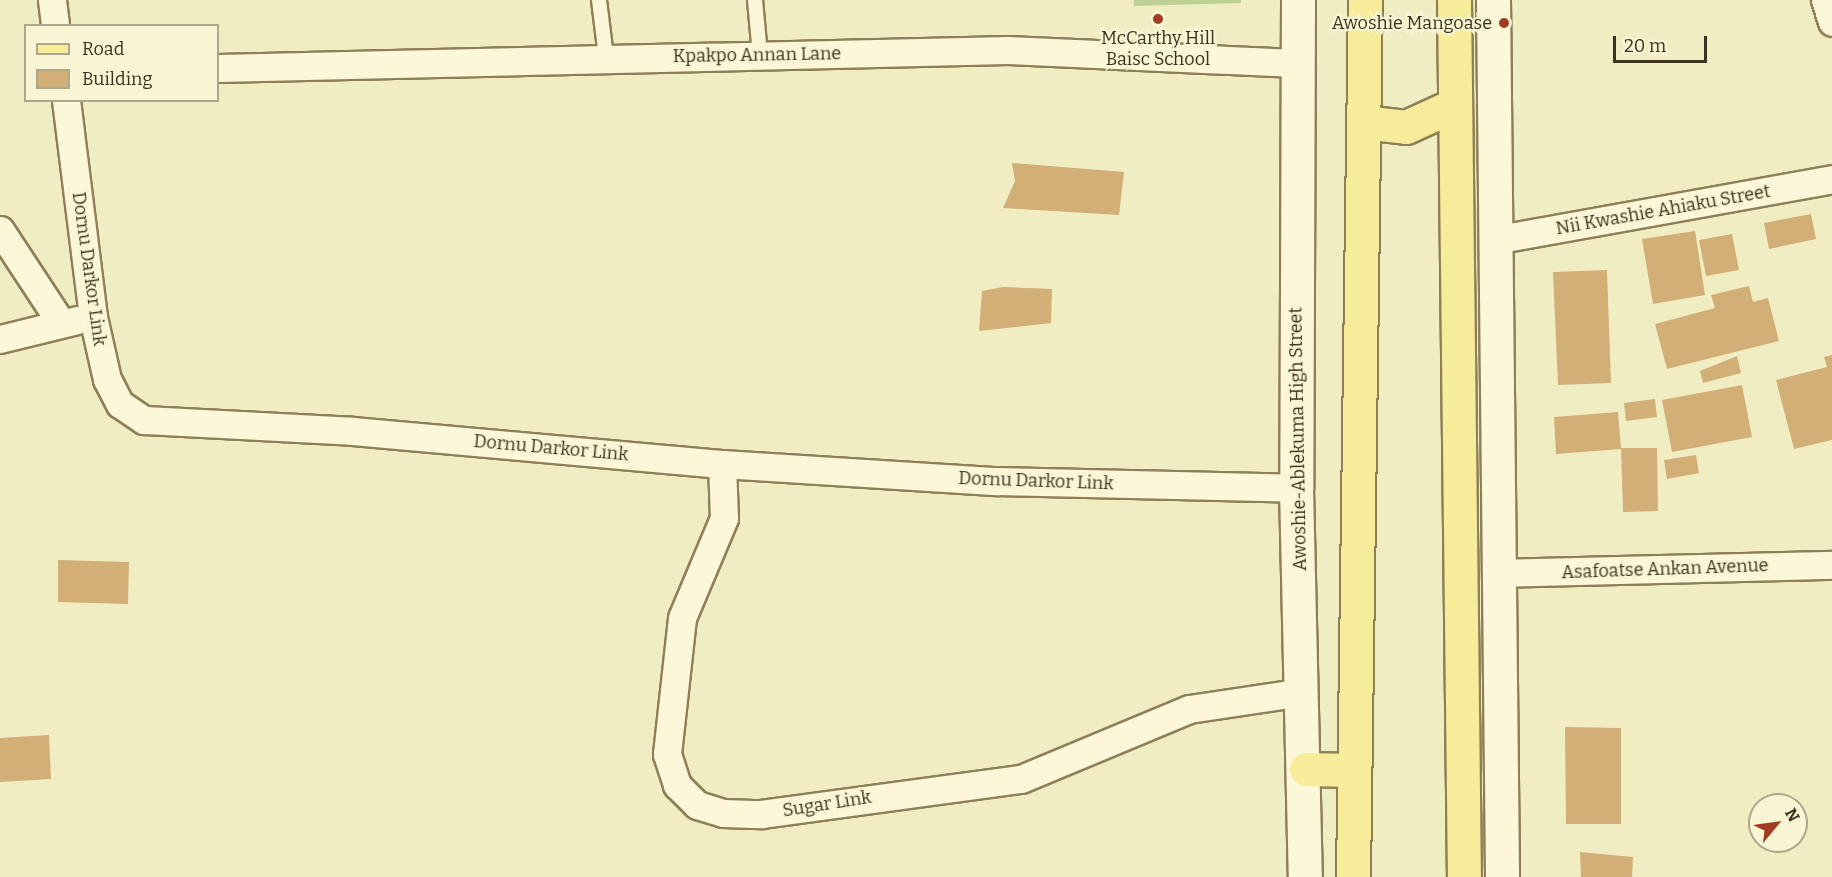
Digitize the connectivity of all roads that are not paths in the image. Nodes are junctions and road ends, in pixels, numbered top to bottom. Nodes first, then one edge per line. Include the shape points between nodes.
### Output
1 (52, 0) edge
2 (599, 0) edge
3 (755, 0) edge
4 (1298, 0) edge
5 (1365, 0) edge
6 (1454, 0) edge
7 (1493, 0) edge
8 (1824, 0) edge
9 (1832, 22) edge
10 (55, 24) edge
11 (760, 55) junction
12 (606, 57) junction
13 (1296, 63) junction
14 (219, 68) edge
15 (66, 102) edge
16 (1454, 105) junction
17 (1363, 122) junction
18 (1832, 179) edge
19 (0, 230) edge
20 (1494, 240) junction
21 (93, 317) junction
22 (61, 323) junction
23 (0, 339) edge
24 (722, 464) junction
25 (1296, 488) junction
26 (1832, 565) edge
27 (1498, 573) junction
28 (1303, 692) junction
29 (1306, 769) junction
30 (1354, 770) junction
31 (1305, 877) edge
32 (1353, 877) edge
33 (1464, 877) edge
34 (1502, 877) edge

1 - 10 street
2 - 12 lane
3 - 11 lane
4 - 13 street, Awoshie-Ablekuma High Street
5 - 17 main road
6 - 16 main road
7 - 20 street
8 - 9 street
11 - 12 street, Kpakpo Annan Lane
11 - 13 street, Kpakpo Annan Lane via 1008,50
12 - 14 street, Kpakpo Annan Lane
13 - 25 street, Awoshie-Ablekuma High Street
15 - 21 street, Dornu Darkor Link
16 - 17 main road via 1406,127
16 - 33 main road
17 - 30 main road
18 - 20 street, Nii Kwashie Ahiaku Street
19 - 22 street
20 - 27 street
21 - 22 street
21 - 24 street, Dornu Darkor Link via 107,379 120,404 144,420 352,430
22 - 23 street
24 - 25 street, Dornu Darkor Link via 996,481
24 - 28 street, Sugar Link via 724,518 682,618 668,754 677,785 697,805 723,813 761,814 1021,779 1189,709
25 - 28 street, Awoshie-Ablekuma High Street
26 - 27 street, Asafoatse Ankan Avenue
27 - 34 street
28 - 29 street, Awoshie-Ablekuma High Street
29 - 30 main road
29 - 31 street, Awoshie-Ablekuma High Street
30 - 32 main road

